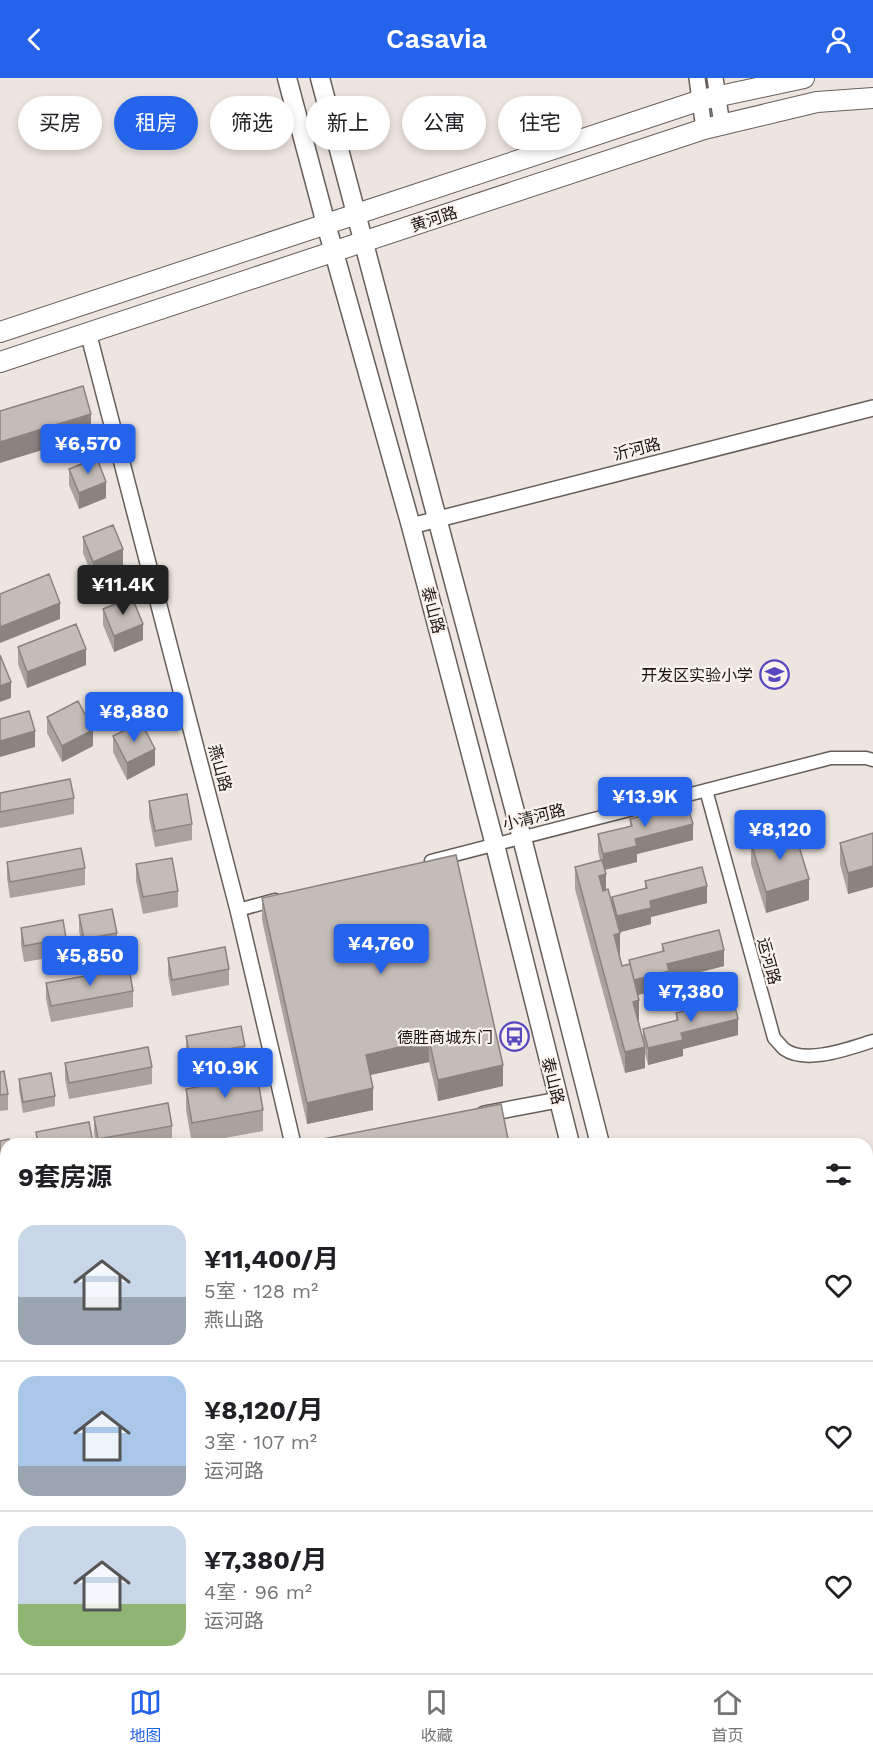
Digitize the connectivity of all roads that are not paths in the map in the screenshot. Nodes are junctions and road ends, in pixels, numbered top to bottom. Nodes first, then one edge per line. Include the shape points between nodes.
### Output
1 (287, 78) edge
2 (320, 78) edge
3 (697, 78) edge
4 (804, 78) edge
5 (711, 91) edge
6 (873, 98) edge
7 (713, 127) junction
8 (355, 214) junction
9 (326, 224) junction
10 (363, 242) junction
11 (335, 252) junction
12 (0, 332) edge
13 (88, 332) junction
14 (0, 362) edge
15 (873, 408) edge
16 (437, 518) junction
17 (411, 526) junction
18 (873, 760) edge
19 (706, 790) junction
20 (522, 838) junction
21 (495, 844) junction
22 (417, 864) edge
23 (283, 898) edge
24 (238, 910) junction
25 (873, 1041) edge
26 (558, 1100) junction
27 (467, 1118) edge
28 (292, 1138) edge
29 (568, 1138) edge
30 (598, 1138) edge

1 - 9 main road, 泰山路
2 - 8 main road, 泰山路
3 - 5 street
4 - 5 main road, 黄河路
5 - 7 street
5 - 8 main road, 黄河路
6 - 7 main road, 黄河路 via 817,102
7 - 10 main road, 黄河路
8 - 9 main road, 黄河路
8 - 10 main road, 泰山路
9 - 11 main road, 泰山路
9 - 12 main road, 黄河路
10 - 11 main road, 黄河路
10 - 16 main road, 泰山路
11 - 13 main road, 黄河路
11 - 17 main road, 泰山路
13 - 14 main road, 黄河路
13 - 24 street, 燕山路
15 - 16 street, 沂河路
16 - 17 street, 沂河路
16 - 20 main road, 泰山路
17 - 21 main road, 泰山路
18 - 19 street, 小清河路 via 831,758
19 - 20 street, 小清河路
19 - 25 street, 运河路 via 774,1038 786,1050 809,1056
20 - 21 street, 小清河路
20 - 30 main road, 泰山路
21 - 22 street, 小清河路
21 - 26 main road, 泰山路
23 - 24 street
24 - 28 street, 燕山路
26 - 27 street
26 - 29 main road, 泰山路

